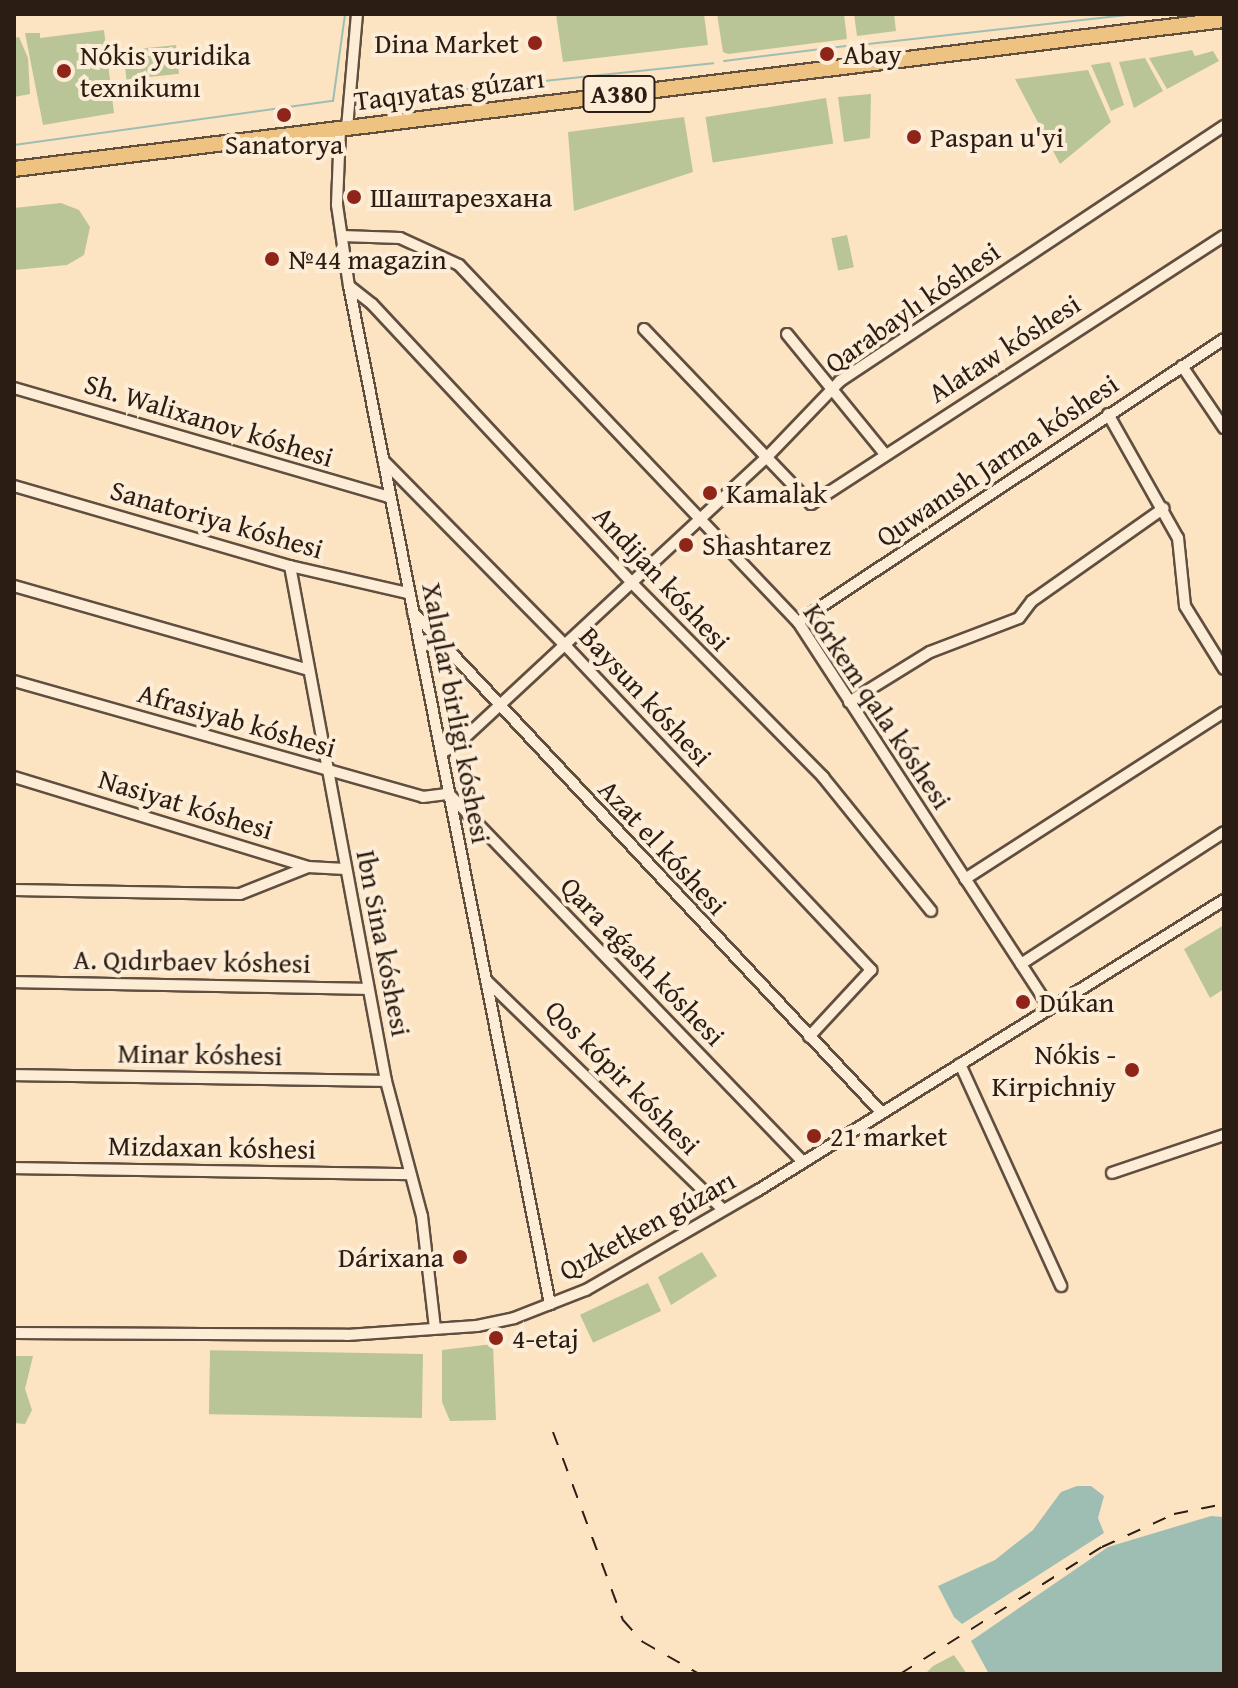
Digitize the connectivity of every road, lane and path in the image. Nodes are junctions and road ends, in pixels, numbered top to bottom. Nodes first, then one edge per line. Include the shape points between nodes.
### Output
1 (357, 14) edge
2 (1224, 20) edge
3 (1224, 126) edge
4 (344, 128) junction
5 (14, 169) edge
6 (342, 236) junction
7 (1224, 236) edge
8 (349, 286) junction
9 (644, 329) dead end
10 (787, 334) dead end
11 (1224, 339) edge
12 (1182, 366) junction
13 (14, 388) edge
14 (832, 391) junction
15 (1108, 414) junction
16 (1224, 428) edge
17 (884, 453) junction
18 (766, 458) junction
19 (382, 459) junction
20 (14, 486) edge
21 (390, 497) junction
22 (1164, 508) junction
23 (699, 520) junction
24 (290, 566) junction
25 (631, 582) junction
26 (14, 586) edge
27 (408, 593) junction
28 (412, 611) junction
29 (798, 622) junction
30 (564, 644) junction
31 (306, 669) junction
32 (1224, 669) edge
33 (14, 681) edge
34 (849, 702) junction
35 (498, 706) junction
36 (1224, 712) edge
37 (441, 753) junction
38 (326, 771) junction
39 (14, 777) edge
40 (449, 794) junction
41 (1224, 832) edge
42 (308, 867) junction
43 (345, 869) junction
44 (965, 879) junction
45 (14, 890) edge
46 (1224, 900) edge
47 (931, 911) dead end
48 (1021, 964) junction
49 (486, 980) junction
50 (14, 982) edge
51 (368, 989) junction
52 (1050, 1008) junction
53 (809, 1037) junction
54 (960, 1064) junction
55 (14, 1075) edge
56 (386, 1081) junction
57 (882, 1113) junction
58 (1224, 1135) edge
59 (803, 1162) junction
60 (14, 1168) edge
61 (1112, 1173) dead end
62 (409, 1174) junction
63 (723, 1210) junction
64 (1061, 1286) dead end
65 (550, 1304) junction
66 (435, 1328) junction
67 (14, 1333) edge

1 - 4 street, Xalıqlar birligi kóshesi
2 - 4 highway, Taqıyatas gúzarı / A380
3 - 14 street, Qarabaylı kóshesi
4 - 5 highway, Taqıyatas gúzarı / A380
4 - 6 street, Xalıqlar birligi kóshesi
6 - 8 street, Xalıqlar birligi kóshesi
6 - 23 street, Kórkem qala kóshesi via 400,238 459,265
7 - 17 street, Alataw kóshesi
8 - 19 street, Xalıqlar birligi kóshesi
8 - 25 street, Andijan kóshesi via 372,304
9 - 18 street
10 - 14 street
11 - 12 street, Quwanısh Jarma kóshesi
12 - 15 street, Quwanısh Jarma kóshesi
12 - 16 street
13 - 21 street, Sh. Walixanov kóshesi
14 - 17 street
14 - 18 street, Qarabaylı kóshesi
15 - 22 street
15 - 29 street, Quwanısh Jarma kóshesi
17 - 18 street, Alataw kóshesi via 811,504
18 - 23 street, Qarabaylı kóshesi
19 - 21 street, Xalıqlar birligi kóshesi
19 - 30 street, Baysun kóshesi
20 - 24 street, Sanatoriya kóshesi
21 - 27 street, Xalıqlar birligi kóshesi
22 - 32 street via 1183,554 1185,606
22 - 34 street via 1032,601 1019,618 930,652
23 - 25 street, Qarabaylı kóshesi
23 - 29 street, Kórkem qala kóshesi
24 - 27 street, Sanatoriya kóshesi
24 - 31 street, Ibn Sina kóshesi
25 - 30 street, Qarabaylı kóshesi
25 - 47 street, Andijan kóshesi via 823,777
26 - 31 street
27 - 28 street, Xalıqlar birligi kóshesi
28 - 35 street, Azat el kóshesi
28 - 37 street, Xalıqlar birligi kóshesi
29 - 34 street, Kórkem qala kóshesi
30 - 35 street, Qarabaylı kóshesi
30 - 53 street, Baysun kóshesi via 871,970
31 - 38 street, Ibn Sina kóshesi
33 - 38 street, Afrasiyab kóshesi
34 - 44 street, Kórkem qala kóshesi
35 - 37 street, Qarabaylı kóshesi
35 - 53 street, Azat el kóshesi
36 - 44 street
37 - 40 street, Xalıqlar birligi kóshesi
38 - 40 street, Afrasiyab kóshesi via 423,797
38 - 43 street, Ibn Sina kóshesi
39 - 42 street, Nasiyat kóshesi
40 - 49 street, Xalıqlar birligi kóshesi
40 - 59 street, Qara aǵash kóshesi
41 - 48 street
42 - 43 street, Nasiyat kóshesi
42 - 45 street via 240,894
43 - 51 street, Ibn Sina kóshesi
44 - 48 street, Kórkem qala kóshesi
46 - 52 street, Qızketken gúzarı
48 - 52 street, Kórkem qala kóshesi
49 - 63 street, Qos kópir kóshesi
49 - 65 street, Xalıqlar birligi kóshesi
50 - 51 street, A. Qıdırbaev kóshesi
51 - 56 street, Ibn Sina kóshesi
52 - 54 street, Qızketken gúzarı
53 - 57 street, Azat el kóshesi
54 - 57 street, Qızketken gúzarı
54 - 64 street
55 - 56 street, Minar kóshesi
56 - 62 street, Ibn Sina kóshesi
57 - 59 street, Qızketken gúzarı
58 - 61 street
59 - 63 street, Qızketken gúzarı
60 - 62 street, Mizdaxan kóshesi
62 - 66 street, Ibn Sina kóshesi via 422,1216
63 - 65 street, Qızketken gúzarı via 586,1290
65 - 66 street, Qızketken gúzarı via 477,1326
66 - 67 street, Qızketken gúzarı via 347,1335

